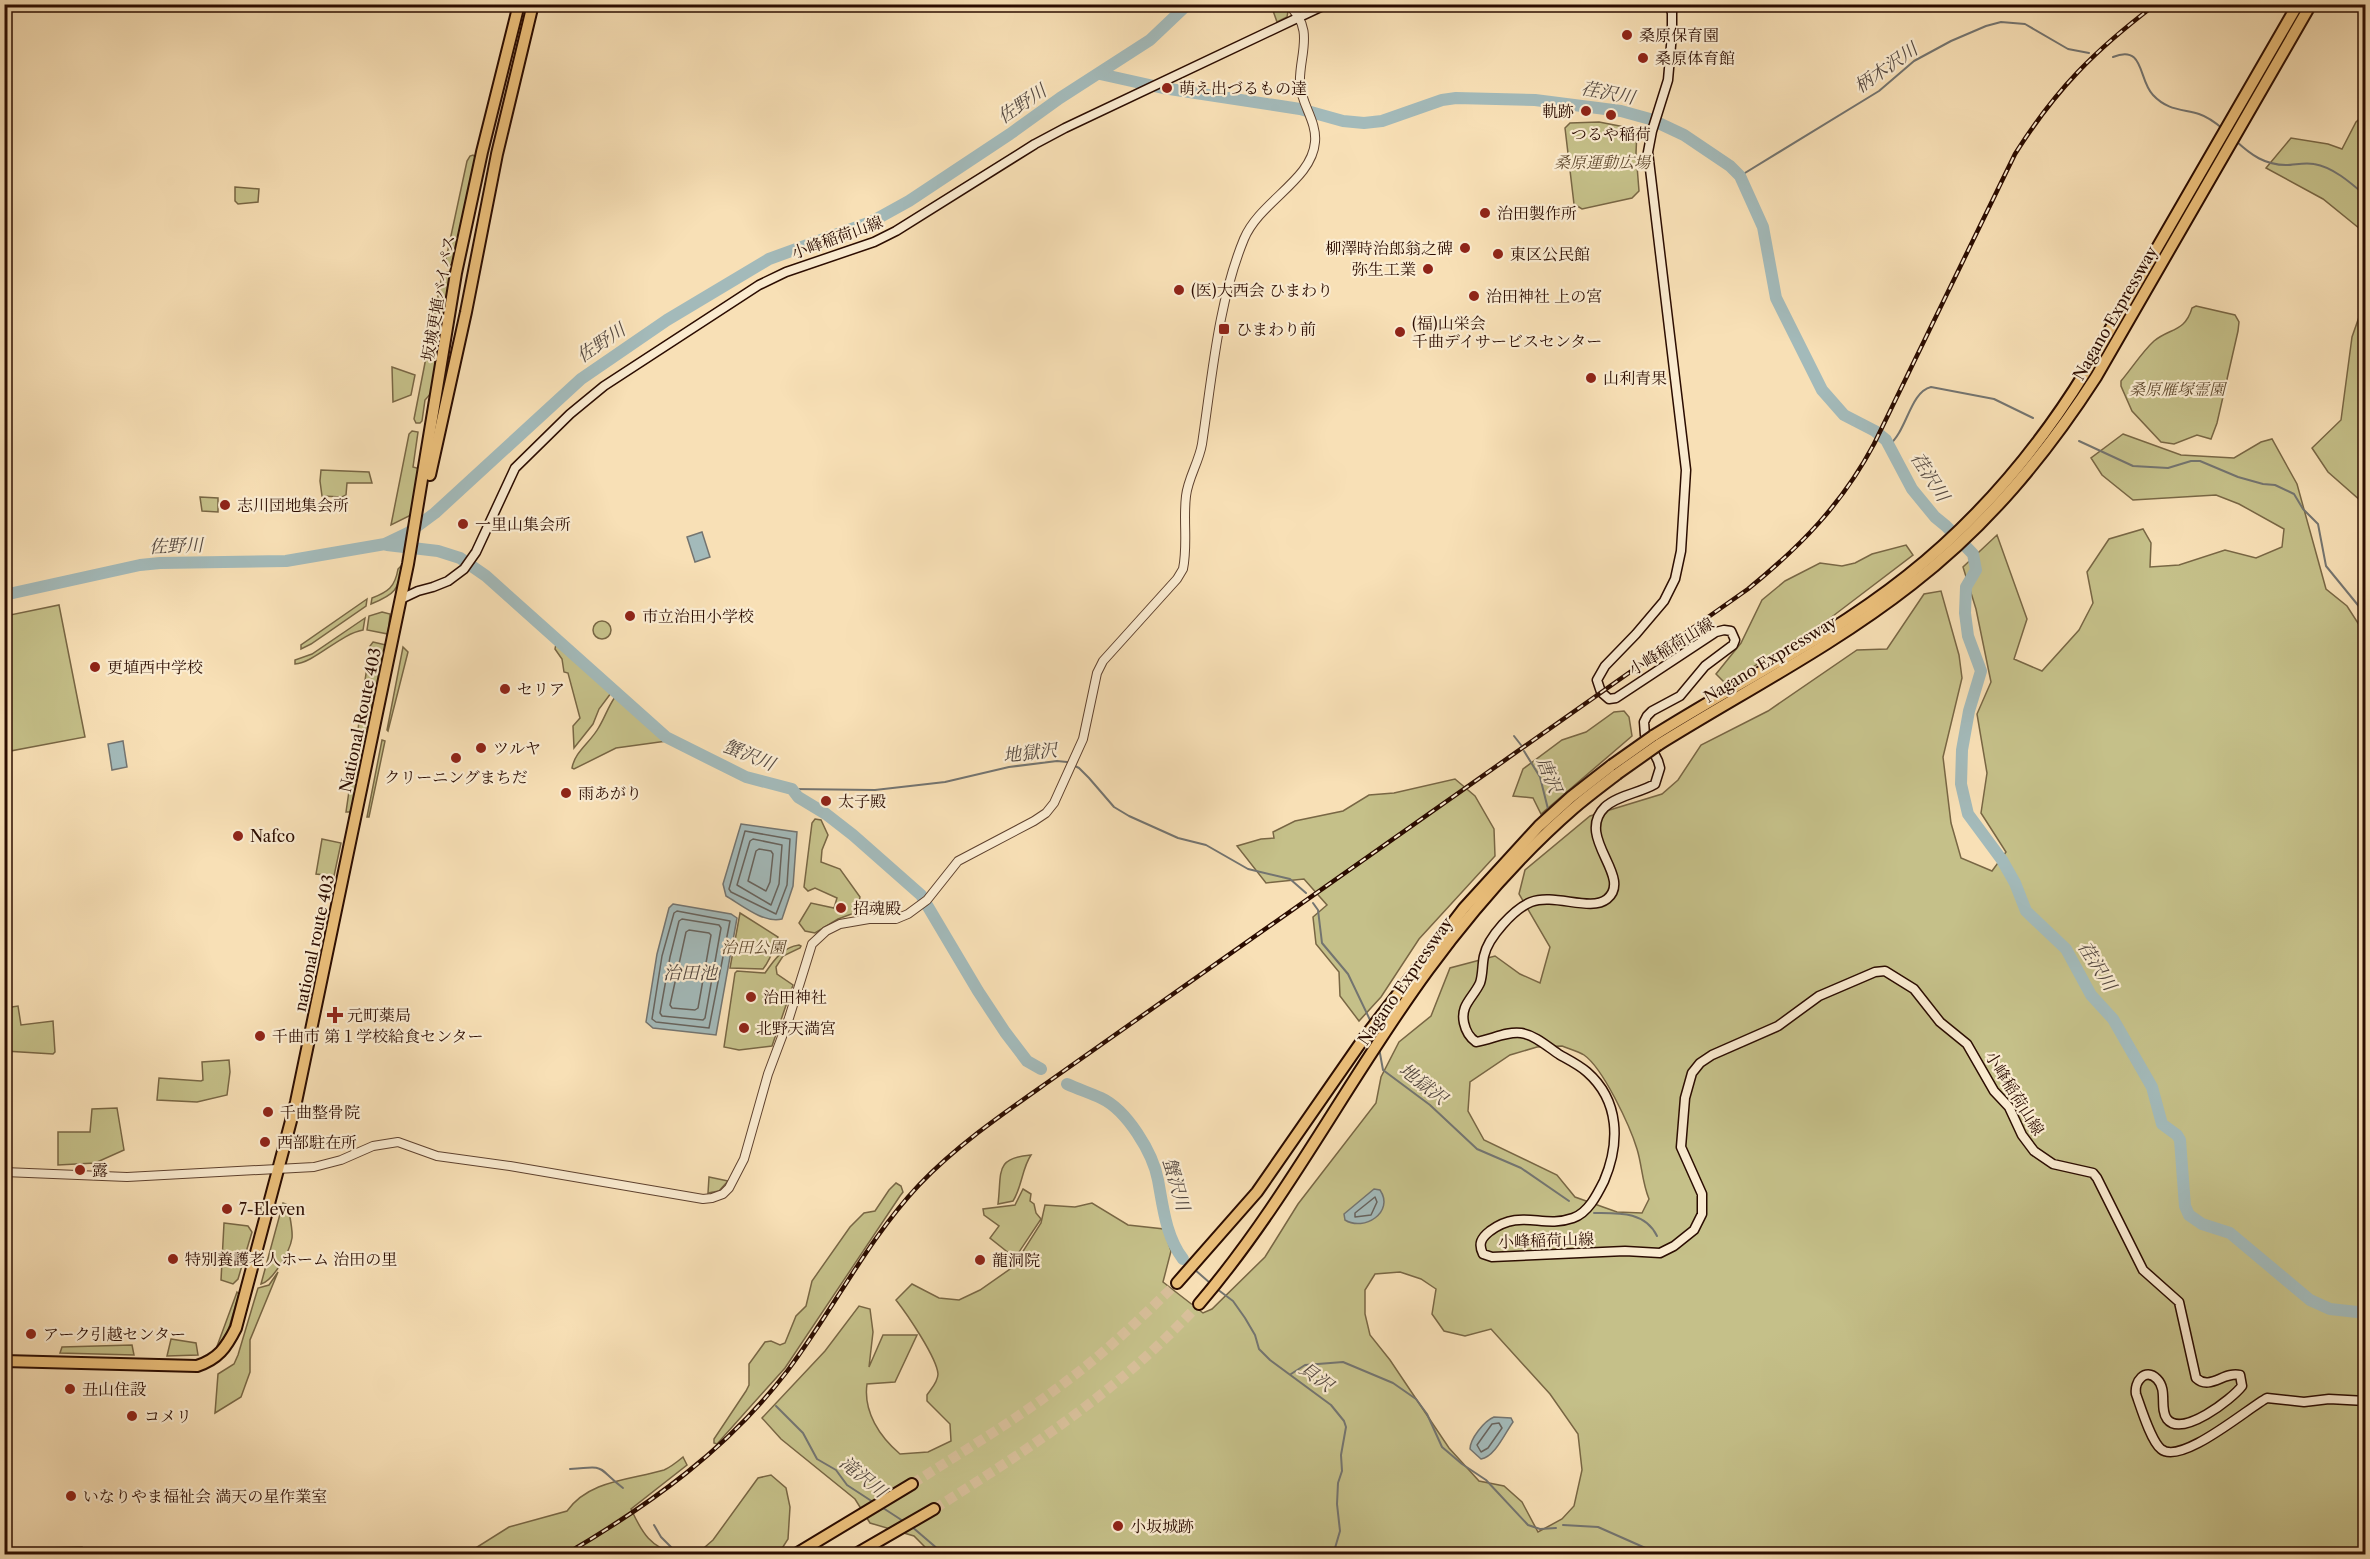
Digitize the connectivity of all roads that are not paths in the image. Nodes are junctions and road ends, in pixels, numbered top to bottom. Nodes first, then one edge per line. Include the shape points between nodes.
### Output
1 (519, 4) edge
2 (533, 4) edge
3 (1287, 4) edge
4 (1327, 4) edge
5 (1669, 4) edge
6 (2298, 4) edge
7 (2311, 4) edge
8 (1298, 20) junction
9 (428, 468) junction
10 (1976, 521) junction
11 (404, 598) junction
12 (357, 810) joint
13 (1444, 940) junction
14 (280, 1169) junction
15 (4, 1172) edge
16 (1177, 1283) tunnel mouth
17 (1199, 1305) tunnel mouth
18 (4, 1361) edge
19 (2366, 1401) edge
20 (912, 1484) tunnel mouth
21 (934, 1509) tunnel mouth
22 (796, 1554) edge
23 (856, 1554) edge

1 - 9 highway, 坂城更埴バイパス via 456,273
2 - 9 highway, 坂城更埴バイパス
3 - 8 street
4 - 8 main road, 小峰稲荷山線
5 - 19 main road, 小峰稲荷山線 via 1672,13 1668,80 1648,152 1686,470 1681,551 1675,579 1664,601 1605,666 1597,680 1601,692 1609,699 1616,698 1716,632 1731,631 1735,640 1705,666 1680,696 1652,711 1644,722 1645,735 1660,768 1655,784 1612,801 1596,823 1598,846 1614,876 1607,899 1590,903 1546,898 1532,902 1507,920 1484,954 1480,981 1463,1010 1470,1037 1476,1042 1508,1034 1531,1035 1587,1071 1605,1095 1615,1125 1613,1153 1604,1181 1582,1214 1564,1220 1510,1220 1499,1224 1483,1236 1483,1254 1492,1257 1660,1253 1674,1246 1694,1230 1702,1214 1702,1194 1682,1147 1685,1098 1692,1073 1712,1055 1778,1026 1819,996 1850,981 1885,971 1914,988 1940,1022 1967,1044 2034,1151 2053,1164 2093,1173 2097,1178 2142,1270 2179,1302 2196,1378 2209,1384 2240,1375 2242,1386 2235,1395 2200,1418 2179,1425 2164,1414 2159,1381 2142,1376 2135,1387 2136,1395 2162,1450 2177,1452 2216,1433 2267,1398
6 - 10 highway, Nagano Expressway via 2069,398
7 - 10 highway, Nagano Expressway via 2096,377 2040,459
8 - 11 main road, 小峰稲荷山線 via 1069,126 880,239 759,285 611,381 570,414 515,468 473,558 464,569 448,581
8 - 14 street via 1305,39 1300,87 1315,141 1306,168 1257,216 1243,242 1220,333 1202,446 1187,488 1183,569 1103,661 1083,739 1046,813 958,861 925,902 896,919 840,924 812,944 744,1159 723,1194 703,1199 437,1156 394,1142 332,1163
9 - 11 highway, 坂城更埴バイパス
10 - 13 highway, Nagano Expressway, bridge via 1856,624 1655,741 1573,801 1541,831
11 - 12 highway, National Route 403
12 - 14 highway, national route 403
13 - 16 highway, Nagano Expressway via 1340,1074 1257,1192
13 - 17 highway, Nagano Expressway via 1271,1212
14 - 15 street via 117,1178
14 - 18 highway, national route 403 via 236,1328 220,1354 197,1366
20 - 22 highway
21 - 23 highway

